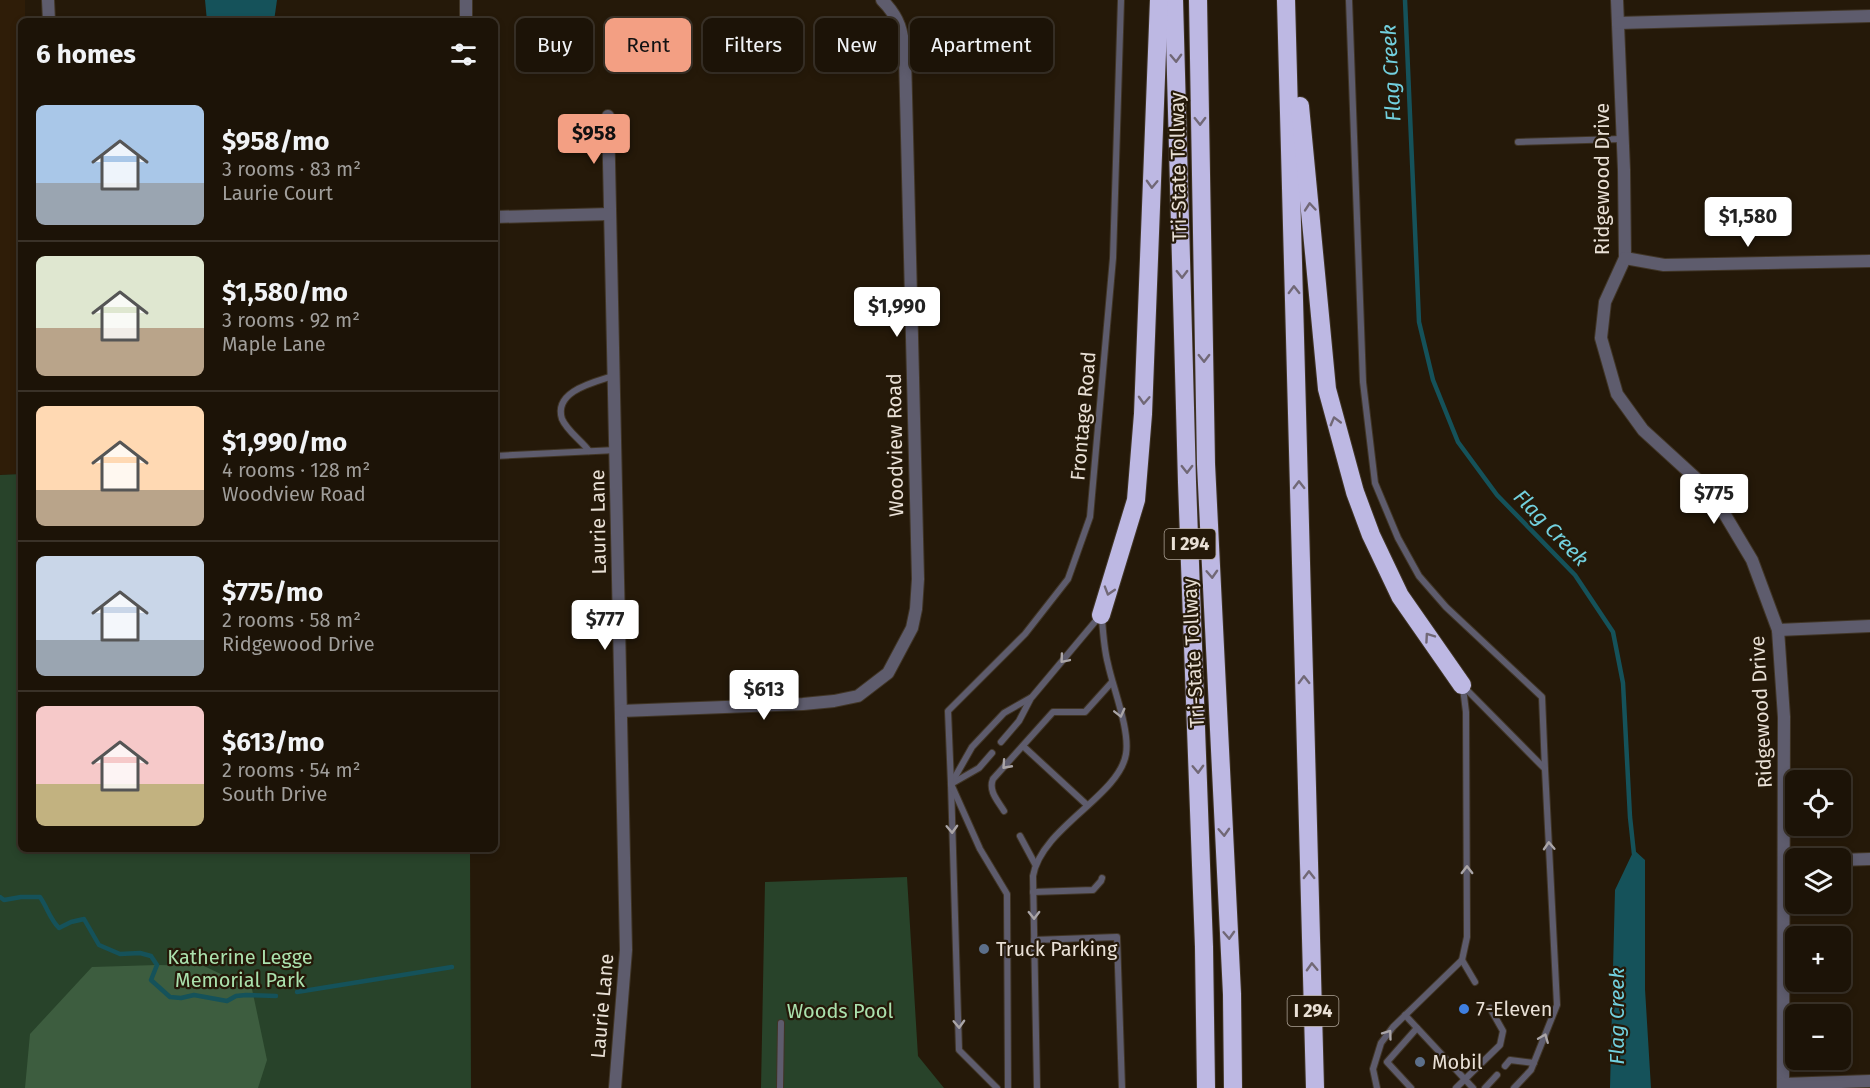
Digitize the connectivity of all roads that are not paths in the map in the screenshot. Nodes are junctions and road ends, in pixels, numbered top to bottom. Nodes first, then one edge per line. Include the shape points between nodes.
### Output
1 (48, 0) edge
2 (466, 0) edge
3 (882, 0) edge
4 (1121, 0) edge
5 (1159, 0) edge
6 (1174, 0) edge
7 (1198, 0) edge
8 (1288, 0) edge
9 (1349, 0) edge
10 (1617, 0) edge
11 (1870, 16) edge
12 (49, 18) edge
13 (466, 18) edge
14 (1618, 23) junction
15 (608, 116) dead end
16 (1623, 139) junction
17 (1518, 142) dead end
18 (610, 214) junction
19 (498, 218) edge
20 (1625, 258) junction
21 (1870, 261) edge
22 (614, 375) junction
23 (616, 450) junction
24 (589, 451) junction
25 (498, 456) edge
26 (1101, 615) junction
27 (1870, 626) edge
28 (1778, 630) junction
29 (1112, 682) junction
30 (1462, 685) junction
31 (1032, 697) junction
32 (621, 711) junction
33 (1001, 742) dead end
34 (1023, 746) junction
35 (992, 753) dead end
36 (1545, 769) junction
37 (951, 784) junction
38 (1087, 806) junction
39 (1004, 811) dead end
40 (1020, 836) dead end
41 (1789, 848) edge
42 (1870, 859) edge
43 (1851, 860) edge
44 (1035, 864) junction
45 (1102, 878) dead end
46 (1034, 892) junction
47 (1788, 914) edge
48 (1034, 940) junction
49 (1462, 960) junction
50 (1475, 982) dead end
51 (1490, 1008) dead end
52 (1405, 1015) junction
53 (781, 1023) dead end
54 (1417, 1028) junction
55 (1534, 1063) junction
56 (1505, 1066) dead end
57 (1408, 1072) dead end
58 (1497, 1075) dead end
59 (1402, 1078) junction
60 (1466, 1079) junction
61 (1870, 1081) edge
62 (1783, 1086) edge
63 (615, 1088) edge
64 (780, 1088) edge
65 (997, 1088) edge
66 (1008, 1088) edge
67 (1036, 1088) edge
68 (1122, 1088) edge
69 (1206, 1088) edge
70 (1233, 1088) edge
71 (1315, 1088) edge
72 (1377, 1088) edge
73 (1411, 1088) edge
74 (1456, 1088) edge
75 (1473, 1088) edge
76 (1485, 1088) edge
77 (1514, 1088) edge

1 - 12 street
2 - 13 street
3 - 32 street, Woodview Road via 896,13 905,56 918,579 912,628 888,673 858,696 834,701
4 - 37 lane, Frontage Road via 1113,258 1090,517 1068,579 1025,634 948,711
5 -> 26 highway via 1144,402 1136,500
6 -> 69 highway, Tri-State Tollway / I 294
7 -> 70 highway, Tri-State Tollway / I 294 via 1206,464 1232,993
30 -> 8 highway via 1400,596 1371,535 1326,389
71 -> 8 highway, I 294
9 - 36 lane via 1363,382 1375,483 1419,576 1542,698
10 - 14 street, Ridgewood Drive
11 - 14 street
14 - 16 street, Ridgewood Drive
15 - 18 street, Laurie Lane
16 - 17 lane
16 - 20 street, Ridgewood Drive
18 - 19 street
18 - 22 street, Laurie Lane
20 - 21 street via 1664,265
20 - 28 street, Ridgewood Drive via 1605,302 1601,338 1617,394 1642,430 1712,493 1752,560
22 - 23 street, Laurie Lane
22 - 24 lane via 567,395 562,402 562,419
23 - 24 lane
23 - 32 street, Laurie Lane
24 - 25 lane
26 - 29 lane
26 -> 31 lane
27 - 28 street
28 - 41 street, Ridgewood Drive
29 - 34 lane via 1085,712 1053,712
29 -> 38 lane via 1127,740 1126,755 1112,781
30 - 36 lane
49 -> 30 lane via 1467,937 1466,712
31 - 33 lane
31 - 37 lane via 1004,713 972,747
32 - 63 street, Laurie Lane via 626,950
34 - 38 lane
34 -> 39 lane via 991,784
35 - 37 lane via 979,768
55 -> 36 lane via 1557,1005
37 -> 65 lane, Frontage Road via 959,1050
37 - 66 lane via 980,849 1007,894
38 - 44 lane
40 - 44 lane
42 - 43 street
44 - 46 lane
45 - 46 lane via 1093,890
46 -> 48 lane
47 - 62 street, Ridgewood Drive
48 - 67 lane
48 - 68 lane via 1118,937
49 - 50 lane
49 - 52 lane
51 - 60 lane via 1503,1031 1500,1045
52 - 54 lane
72 -> 52 lane via 1373,1069 1379,1049
53 - 64 lane
54 - 59 lane via 1387,1062
54 - 60 lane via 1447,1064
55 - 56 lane via 1510,1060
55 - 77 lane
57 - 59 lane
58 - 76 lane
59 - 73 lane
60 - 74 lane
60 - 75 lane
61 - 62 street

